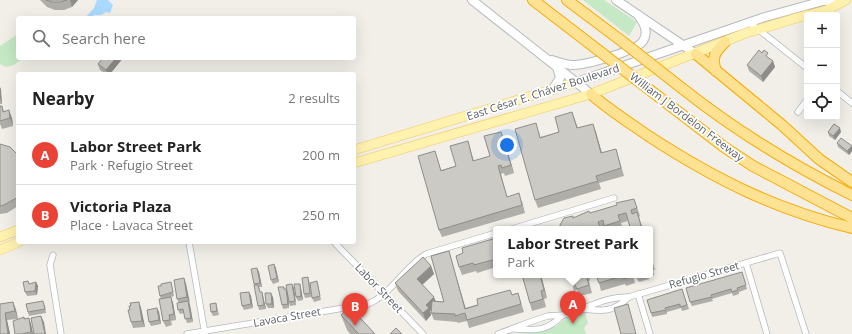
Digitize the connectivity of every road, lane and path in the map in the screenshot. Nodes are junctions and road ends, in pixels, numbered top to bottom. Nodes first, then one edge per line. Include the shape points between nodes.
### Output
1 (472, 0) edge
2 (528, 0) edge
3 (533, 0) edge
4 (567, 0) edge
5 (616, 0) edge
6 (847, 0) edge
7 (819, 12) edge
8 (638, 15) junction
9 (804, 16) edge
10 (561, 22) junction
11 (749, 22) junction
12 (758, 30) junction
13 (725, 42) junction
14 (684, 45) junction
15 (696, 54) junction
16 (546, 58) junction
17 (804, 66) edge
18 (557, 67) junction
19 (716, 71) junction
20 (577, 82) junction
21 (552, 90) junction
22 (840, 93) edge
23 (590, 94) junction
24 (529, 97) junction
25 (852, 103) edge
26 (804, 104) edge
27 (533, 111) junction
28 (798, 112) dead end
29 (356, 149) edge
30 (356, 162) edge
31 (852, 182) edge
32 (852, 195) edge
33 (614, 198) dead end
34 (852, 218) edge
35 (522, 226) edge
36 (852, 228) edge
37 (16, 231) edge
38 (493, 234) edge
39 (0, 237) edge
40 (16, 243) edge
41 (189, 244) edge
42 (336, 244) edge
43 (0, 250) edge
44 (53, 254) dead end
45 (746, 263) junction
46 (384, 294) junction
47 (638, 294) junction
48 (628, 297) junction
49 (582, 309) junction
50 (563, 315) junction
51 (512, 329) junction
52 (205, 332) edge
53 (61, 334) edge
54 (187, 334) edge
55 (423, 334) edge
56 (498, 334) edge
57 (650, 334) edge
58 (768, 334) edge
59 (806, 334) edge

1 - 16 main road
2 - 10 highway
3 - 10 highway, William J Bordelon Freeway
4 - 32 highway, William J Bordelon Freeway, bridge via 714,113 767,149
5 - 8 main road
6 - 7 main road, East César E. Chávez Boulevard
6 - 11 main road, East César E. Chávez Boulevard via 810,4
8 - 14 main road
8 - 16 main road via 645,33 642,43 636,48 578,64 565,64
9 - 12 main road, East César E. Chávez Boulevard
10 - 34 highway, William J Bordelon Freeway, bridge via 724,147 753,166
11 - 12 street
11 - 14 main road, East César E. Chávez Boulevard
12 - 13 main road, East César E. Chávez Boulevard
12 - 17 street
13 - 15 main road, East César E. Chávez Boulevard
13 - 19 highway via 713,57
14 - 15 main road
14 - 20 main road, East César E. Chávez Boulevard
15 - 19 highway
15 - 23 main road, East César E. Chávez Boulevard
16 - 18 main road
18 - 20 main road
18 - 21 main road via 560,78
19 - 31 highway via 819,159
20 - 21 main road, East César E. Chávez Boulevard
20 - 23 main road
21 - 24 main road, East César E. Chávez Boulevard
22 - 25 street
23 - 27 main road, East César E. Chávez Boulevard
23 - 36 highway via 613,113 731,185 786,208
24 - 27 main road
24 - 29 main road, East César E. Chávez Boulevard
26 - 28 street
27 - 30 main road, East César E. Chávez Boulevard
33 - 35 street
37 - 39 main road
38 - 46 street, Lavaca Street via 426,254
40 - 43 main road
41 - 52 street
42 - 46 street, Labor Street
44 - 53 street via 50,265
45 - 47 street, Refugio Street
45 - 58 street
45 - 59 street, Refugio Street via 780,253
46 - 52 street, Lavaca Street via 372,303 361,306
46 - 55 street, Labor Street
47 - 48 street, Refugio Street
47 - 57 street
48 - 49 street, Refugio Street via 617,296
48 - 49 street, Refugio Street via 619,307 599,312
49 - 50 street, Refugio Street
50 - 51 street, Refugio Street via 550,315
50 - 51 street, Refugio Street via 552,326 533,331
51 - 56 street, Refugio Street
52 - 54 street, Lavaca Street

